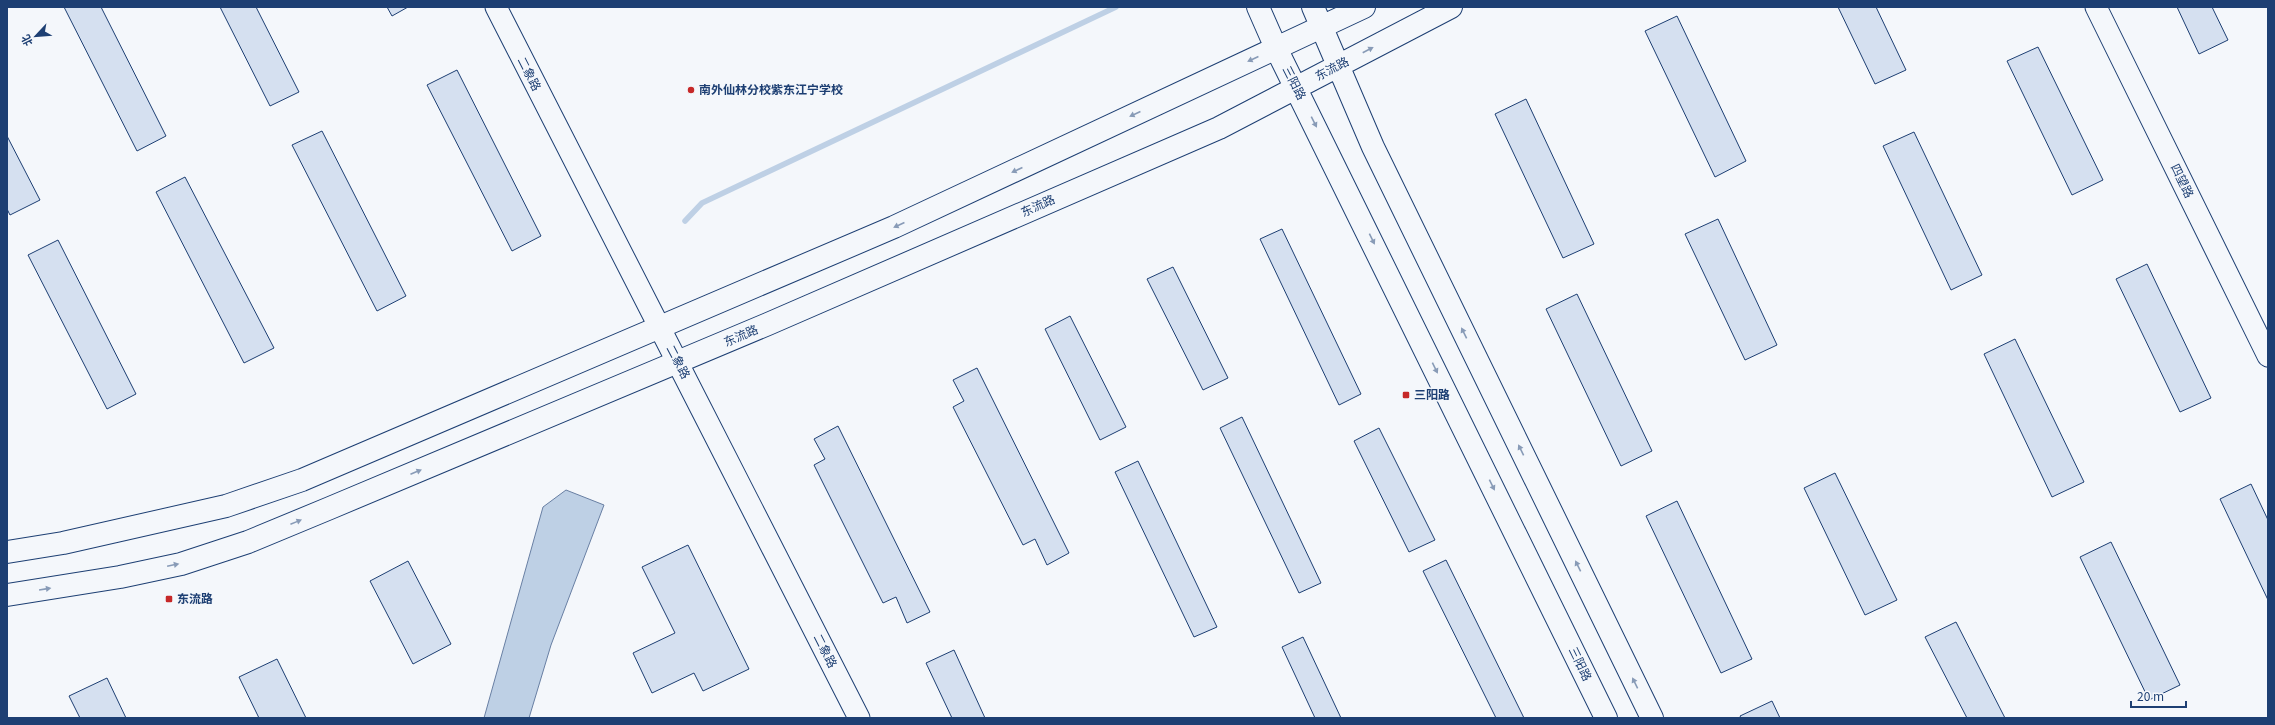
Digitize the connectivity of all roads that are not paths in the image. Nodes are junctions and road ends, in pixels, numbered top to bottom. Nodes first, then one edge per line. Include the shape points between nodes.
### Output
1 (496, 7) edge
2 (1258, 7) edge
3 (1313, 7) edge
4 (1364, 7) edge
5 (1450, 7) edge
6 (2096, 7) edge
7 (1321, 27) junction
8 (1276, 48) junction
9 (1338, 66) junction
10 (1296, 88) junction
11 (660, 327) junction
12 (2268, 356) edge
13 (678, 362) junction
14 (7, 552) edge
15 (7, 595) edge
16 (859, 718) edge
17 (1606, 718) edge
18 (1652, 718) edge

1 - 11 street, 二象路
2 - 8 main road, 三阳路
3 - 7 main road
4 - 7 main road
9 -> 5 main road, 东流路
6 - 12 street, 四望路
7 - 8 main road
7 - 9 main road
8 - 10 main road, 三阳路
8 -> 11 main road via 894,227
9 - 10 main road, 东流路
18 -> 9 main road via 1373,147
10 - 13 main road, 东流路 via 1219,128
10 -> 17 main road, 三阳路
11 - 13 street, 二象路
11 - 14 main road via 294,482 226,506 63,543
15 -> 13 main road, 东流路 via 120,577 173,565 248,542
13 - 16 street, 二象路

